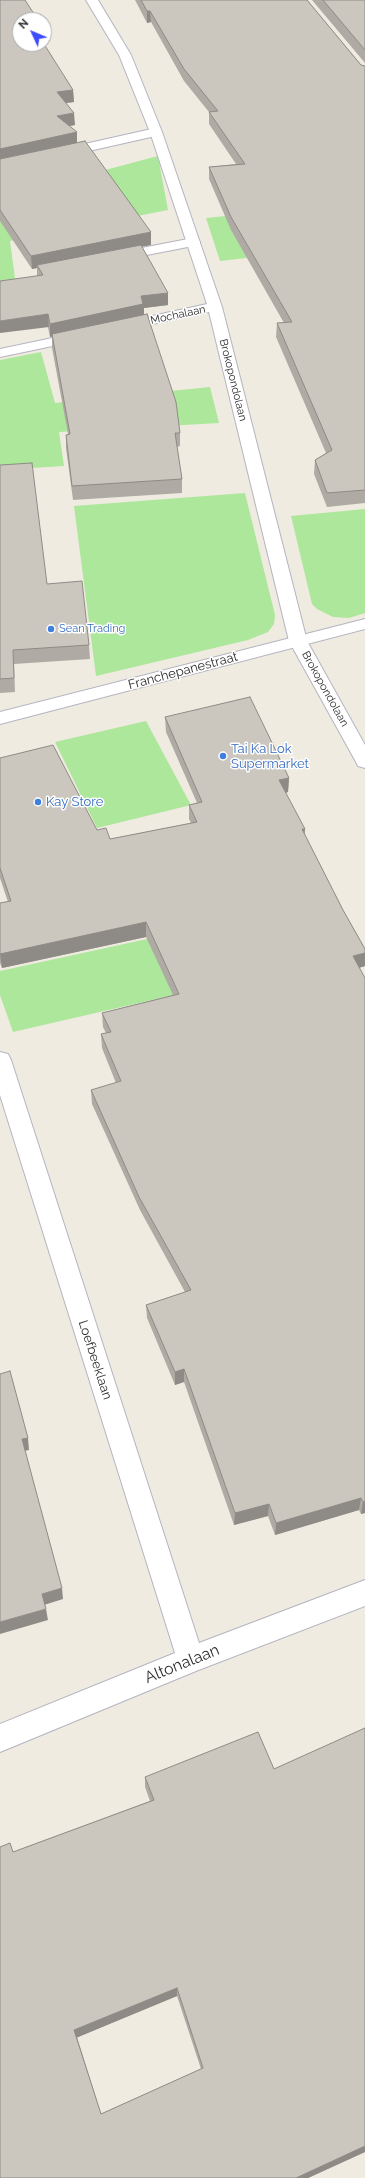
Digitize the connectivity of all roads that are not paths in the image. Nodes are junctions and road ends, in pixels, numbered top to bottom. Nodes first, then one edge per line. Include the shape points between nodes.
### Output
1 (92, 0) edge
2 (156, 132) junction
3 (0, 167) edge
4 (193, 242) junction
5 (106, 259) edge
6 (215, 307) junction
7 (107, 330) edge
8 (92, 333) edge
9 (0, 353) edge
10 (365, 624) edge
11 (298, 641) junction
12 (0, 718) edge
13 (365, 762) edge
14 (0, 1060) edge
15 (365, 1593) edge
16 (191, 1660) junction
17 (0, 1738) edge

1 - 2 street, Brokopondolaan via 125,55
2 - 3 street
2 - 4 street, Brokopondolaan
4 - 5 street
4 - 6 street, Brokopondolaan
6 - 7 street, Mochalaan
6 - 11 street, Brokopondolaan
8 - 9 street
10 - 11 street, Franchepanestraat
11 - 12 street, Franchepanestraat
11 - 13 street, Brokopondolaan
14 - 16 street, Loefbeeklaan
15 - 16 street, Altonalaan
16 - 17 street, Altonalaan

